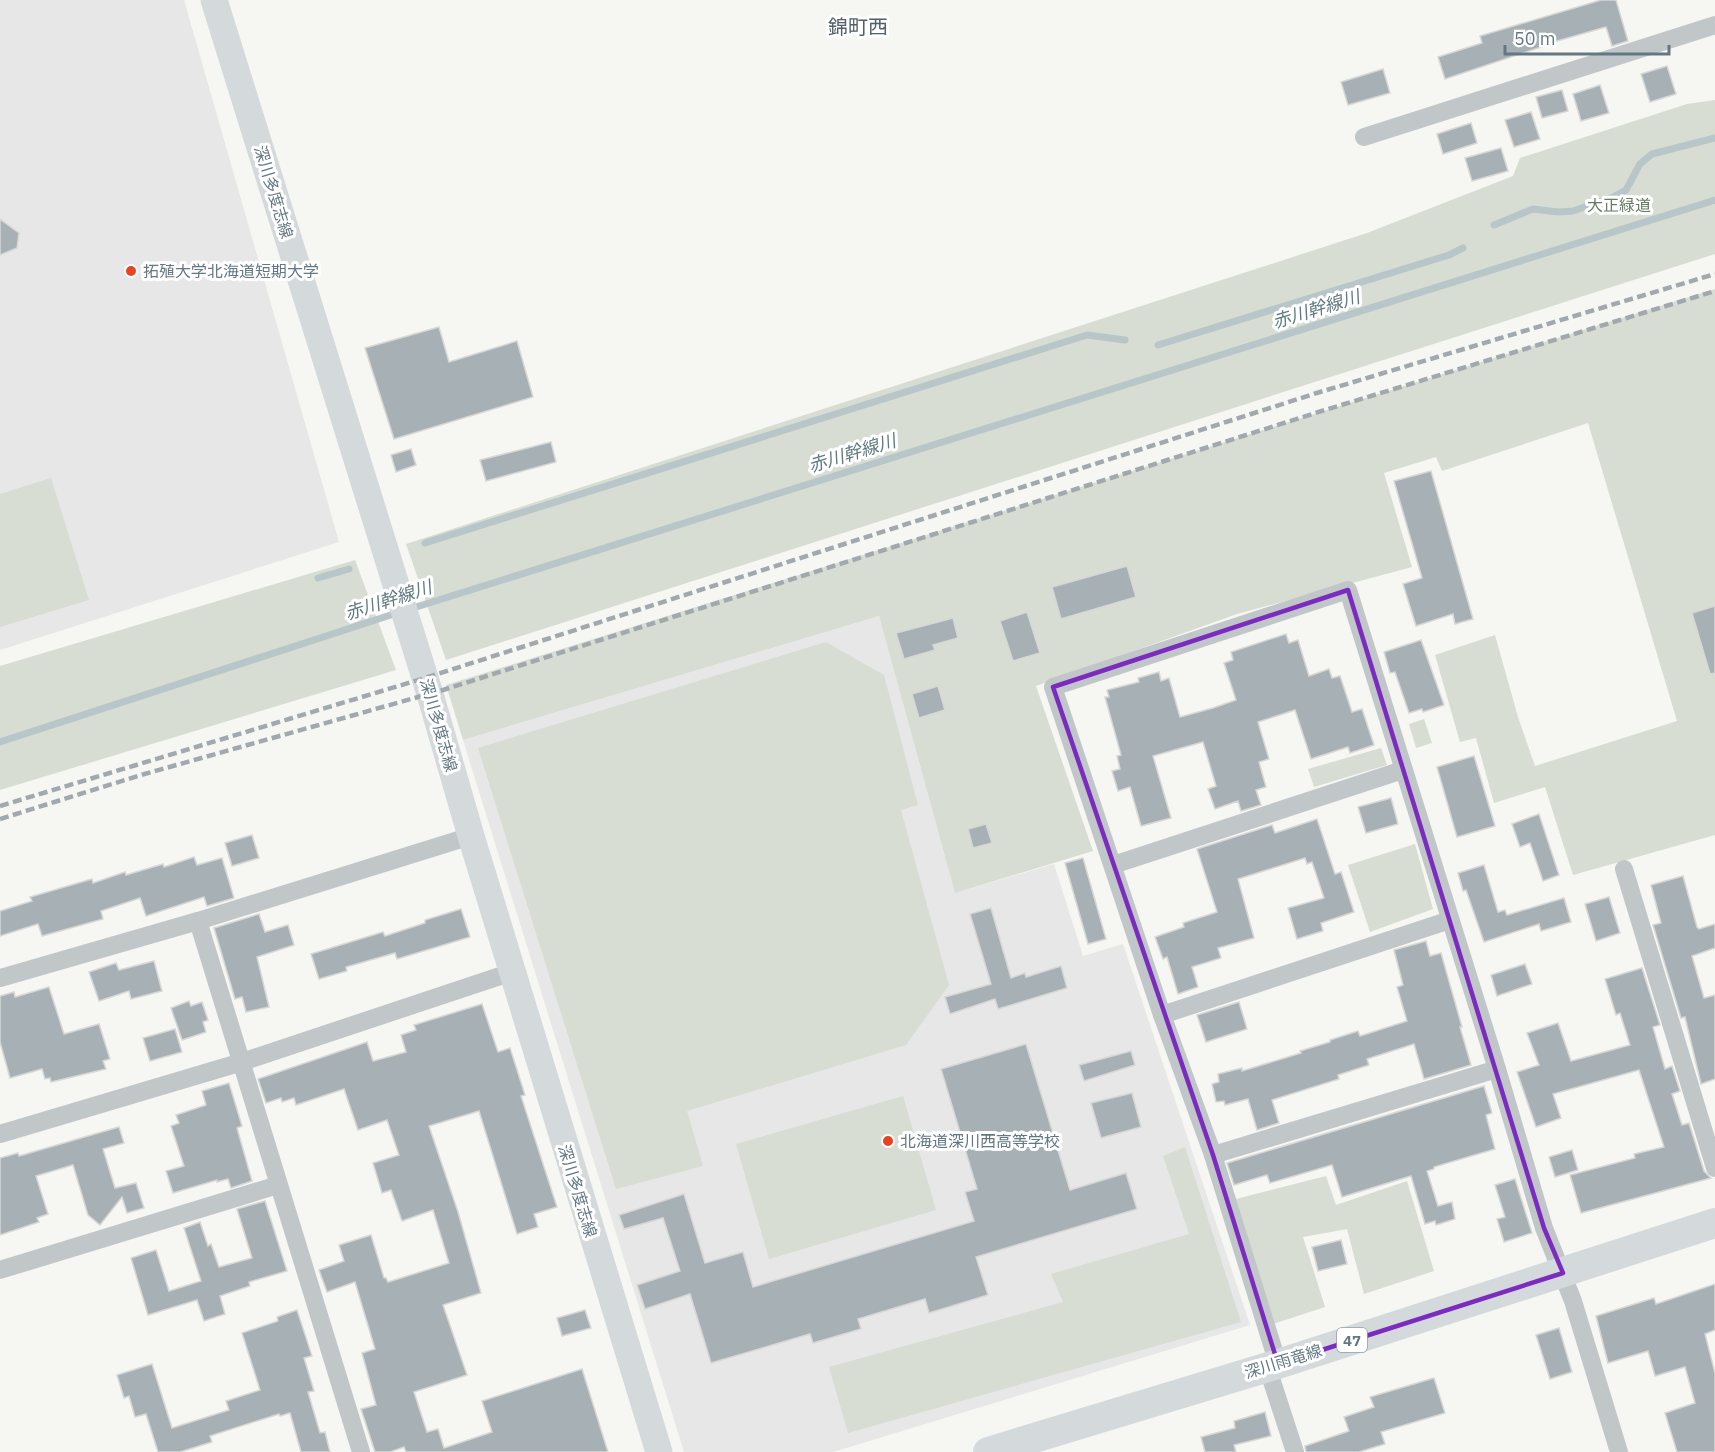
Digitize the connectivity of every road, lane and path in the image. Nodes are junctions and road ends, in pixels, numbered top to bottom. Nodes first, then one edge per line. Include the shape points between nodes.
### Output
1 (214, 0) edge
2 (1715, 25) edge
3 (1364, 137) dead end
4 (1403, 770) junction
5 (471, 836) junction
6 (1113, 865) junction
7 (1624, 869) dead end
8 (1450, 920) junction
9 (198, 921) junction
10 (512, 972) junction
11 (0, 978) edge
12 (1162, 1015) junction
13 (242, 1062) junction
14 (1497, 1069) junction
15 (0, 1134) edge
16 (1213, 1155) junction
17 (1715, 1168) edge
18 (278, 1185) junction
19 (1715, 1223) edge
20 (0, 1270) edge
21 (1563, 1273) junction
22 (1273, 1365) junction
23 (361, 1452) edge
24 (659, 1452) edge
25 (988, 1452) edge
26 (1295, 1452) edge
27 (1619, 1452) edge

1 - 5 main road, 深川多度志線
2 - 3 street
4 - 6 street
4 - 6 street via 1348,590 1053,687
4 - 8 street
5 - 9 street
5 - 10 main road, 深川多度志線
6 - 12 street
7 - 17 street
8 - 12 street
8 - 14 street
9 - 11 street
9 - 13 street
10 - 13 street
10 - 24 main road, 深川多度志線
12 - 16 street
13 - 15 street
13 - 18 street
14 - 16 street
14 - 21 street via 1546,1236
16 - 22 street
18 - 20 street
18 - 23 street
19 - 21 main road, 深川雨竜線 / 47
21 - 22 main road, 深川雨竜線 / 47
21 - 27 street
22 - 25 main road, 深川雨竜線 / 47
22 - 26 street

